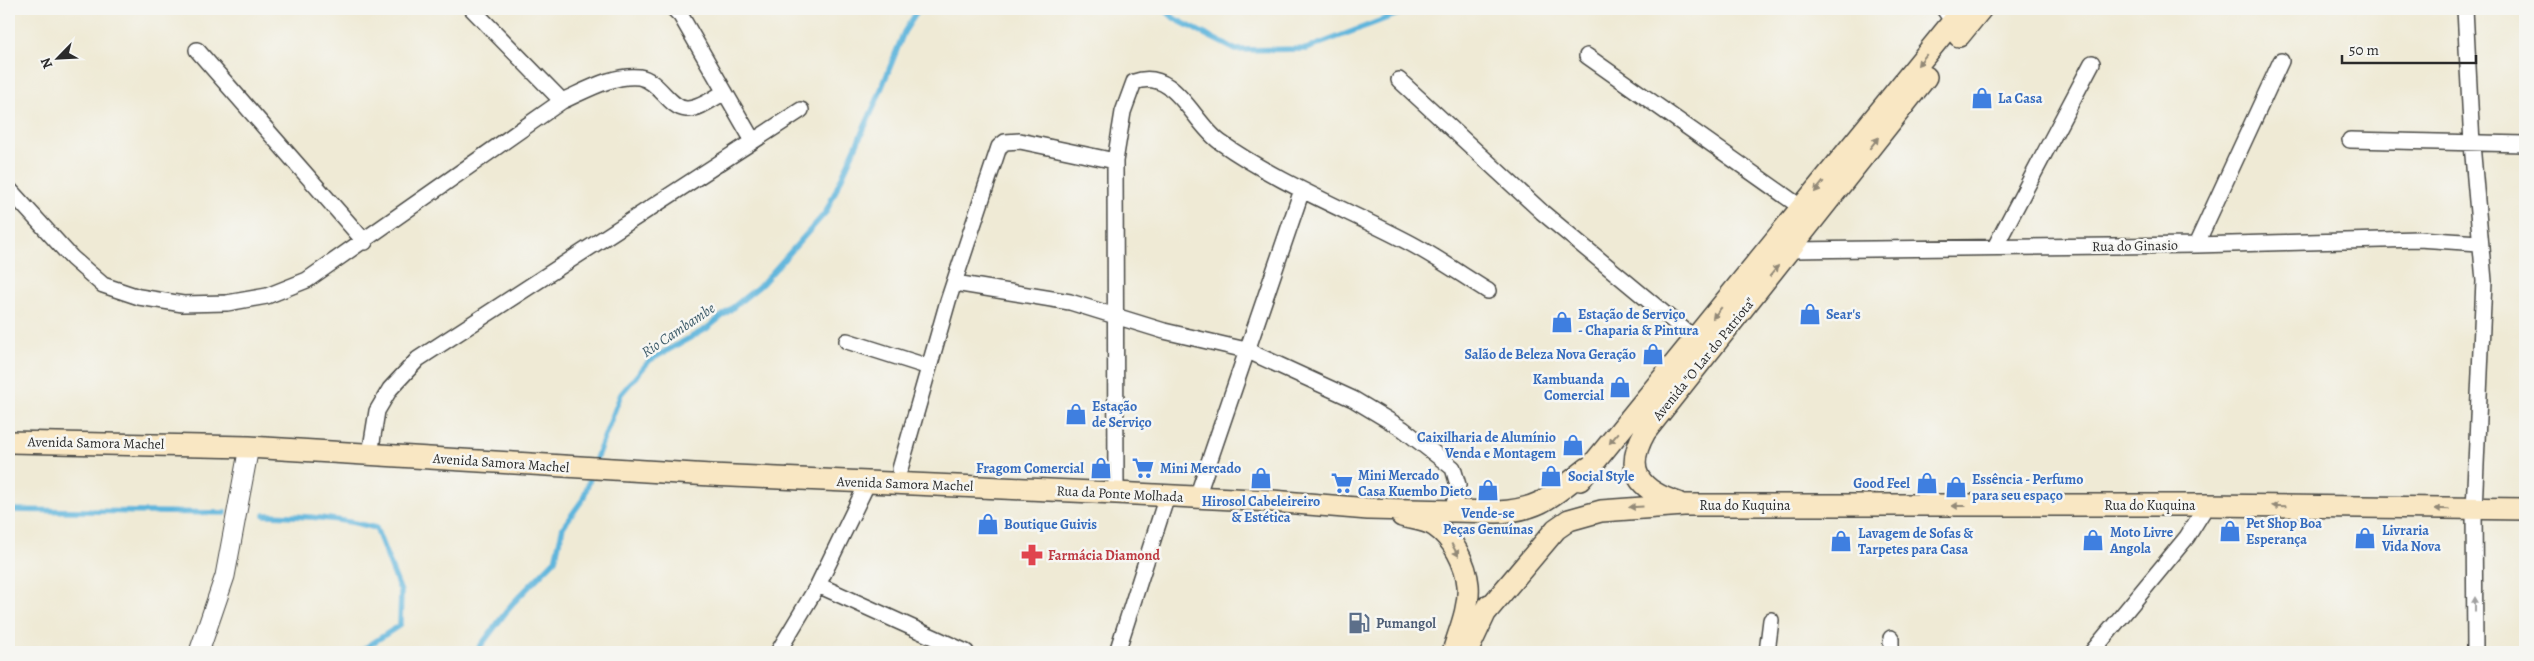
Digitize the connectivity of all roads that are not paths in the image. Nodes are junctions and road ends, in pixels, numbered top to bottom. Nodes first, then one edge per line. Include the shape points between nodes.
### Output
1 (472, 9) edge
2 (674, 9) edge
3 (1981, 9) edge
4 (2465, 9) edge
5 (1953, 13) edge
6 (197, 50) dead end
7 (1587, 56) dead end
8 (2280, 60) dead end
9 (2092, 63) dead end
10 (1399, 80) dead end
11 (725, 92) junction
12 (562, 102) junction
13 (801, 110) dead end
14 (2350, 140) dead end
15 (753, 141) junction
16 (2472, 144) junction
17 (2525, 144) edge
18 (1115, 161) junction
19 (9, 189) edge
20 (1302, 190) junction
21 (1802, 208) junction
22 (365, 242) junction
23 (2479, 243) junction
24 (2196, 245) junction
25 (1995, 248) junction
26 (1791, 250) junction
27 (955, 283) junction
28 (1488, 291) dead end
29 (1114, 315) junction
30 (1696, 339) junction
31 (847, 341) dead end
32 (1246, 350) junction
33 (929, 367) junction
34 (9, 442) edge
35 (249, 446) junction
36 (370, 454) junction
37 (900, 468) dead end
38 (1588, 468) junction
39 (868, 482) junction
40 (992, 487) joint
41 (1116, 493) junction
42 (1167, 496) junction
43 (1197, 497) junction
44 (1684, 505) junction
45 (2207, 505) junction
46 (1368, 509) junction
47 (2525, 509) edge
48 (1452, 510) junction
49 (2474, 510) junction
50 (818, 585) junction
51 (1481, 618) junction
52 (1771, 620) dead end
53 (200, 652) edge
54 (778, 652) edge
55 (966, 652) edge
56 (1117, 652) edge
57 (1453, 652) edge
58 (1467, 652) edge
59 (1767, 652) edge
60 (2092, 652) edge
61 (2475, 652) edge

1 - 12 street
2 - 11 street
26 -> 3 main road, Avenida "O Lar do Patriota"
4 - 16 street
5 -> 21 main road, Avenida "O Lar do Patriota"
6 - 22 street
7 - 21 street
8 - 24 street
9 - 25 street
10 - 30 street via 1542,212
11 - 12 street via 685,109 675,104 652,81 639,77 622,78
11 - 15 street
12 - 22 street
13 - 15 street
14 - 16 street
15 - 36 street via 418,359 390,389 377,411
16 - 17 street
16 - 23 street
18 - 20 street via 1127,95 1134,82 1146,77 1167,84 1220,142
18 - 27 street via 1020,141 1005,142 999,147 994,161
18 - 29 street
19 - 22 street via 72,258 103,285 139,297 183,304 227,303 267,296 307,280
20 - 28 street via 1408,242
20 - 32 street
21 -> 30 main road, Avenida "O Lar do Patriota"
23 - 24 street, Rua do Ginasio via 2419,238
23 - 49 street via 2484,280
24 - 25 street, Rua do Ginasio
25 - 26 street, Rua do Ginasio
44 -> 26 main road, Avenida "O Lar do Patriota" via 1653,493 1640,480 1634,463 1640,441
27 - 29 street via 1070,302
27 - 33 street
29 - 32 street via 1164,331
29 - 41 street
30 -> 38 main road, Avenida "O Lar do Patriota"
31 - 33 street
32 - 43 street
32 - 48 street via 1353,399 1410,435 1453,468 1458,485
33 - 37 street
34 - 35 main road, Avenida Samora Machel
35 - 36 main road, Avenida Samora Machel
35 - 53 street via 234,536
36 - 39 main road, Avenida Samora Machel
38 - 48 main road via 1540,505 1514,512
38 - 51 main road, Avenida "O Lar do Patriota" via 1504,578
39 - 40 main road, Avenida Samora Machel
39 - 50 street
40 - 41 main road, Rua da Ponte Molhada
41 - 42 main road, Rua da Ponte Molhada
42 - 43 main road, Rua da Ponte Molhada
42 - 56 street
43 - 46 main road, Rua da Ponte Molhada
45 -> 44 main road, Rua do Kuquina
44 -> 51 main road, Avenida "O Lar do Patriota" via 1600,511 1569,520 1556,529
49 -> 45 main road, Rua do Kuquina
45 - 60 street via 2186,537
46 - 48 main road
46 -> 57 main road via 1435,526 1455,548 1468,586
47 - 49 main road, Rua do Kuquina
61 -> 49 street
50 - 54 street
50 - 55 street
51 - 58 main road, Avenida "O Lar do Patriota"
52 - 59 street

